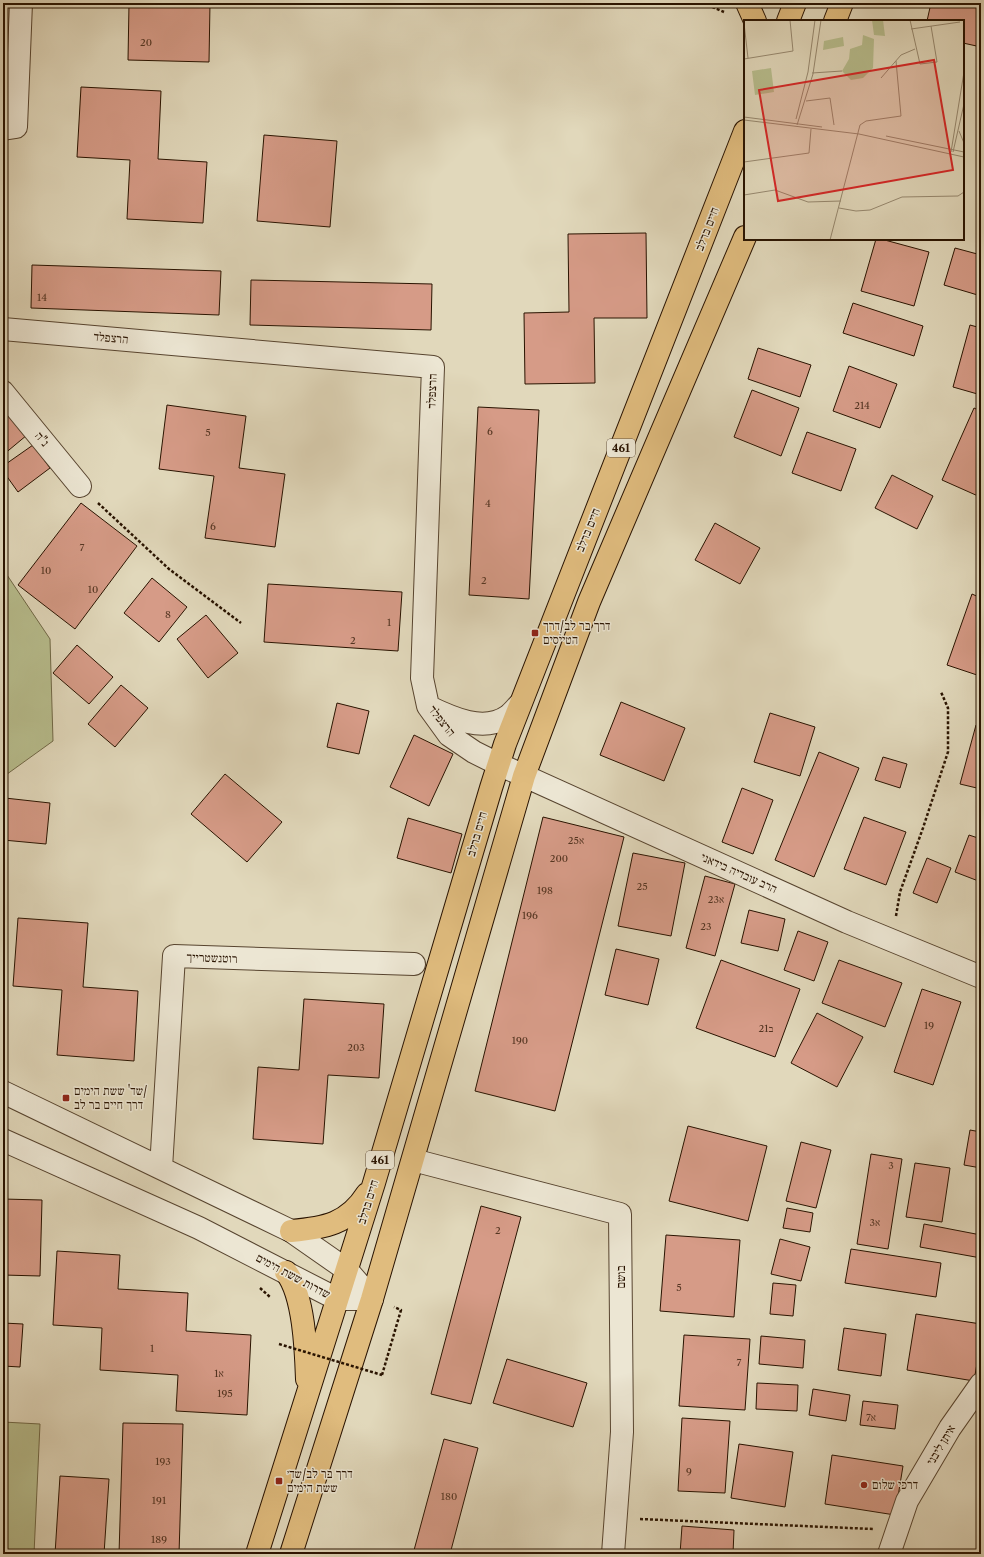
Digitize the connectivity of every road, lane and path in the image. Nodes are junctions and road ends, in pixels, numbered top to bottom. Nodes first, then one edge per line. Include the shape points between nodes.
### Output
1 (21, 3) edge
2 (703, 3) edge
3 (795, 3) edge
4 (842, 3) edge
5 (739, 9) edge
6 (754, 20) edge
7 (788, 20) edge
8 (835, 20) edge
9 (10, 128) edge
10 (744, 134) edge
11 (744, 239) edge
12 (3, 329) edge
13 (3, 392) edge
14 (80, 486) joint
15 (241, 622) dead end
16 (941, 692) dead end
17 (519, 704) junction
18 (428, 706) junction
19 (498, 764) junction
20 (524, 776) junction
21 (891, 940) junction
22 (414, 964) dead end
23 (981, 977) edge
24 (3, 1092) edge
25 (3, 1140) edge
26 (413, 1160) junction
27 (161, 1168) junction
28 (374, 1182) junction
29 (291, 1231) junction
30 (347, 1270) junction
31 (286, 1272) junction
32 (372, 1299) junction
33 (337, 1300) junction
34 (401, 1310) dead end
35 (279, 1344) dead end
36 (981, 1384) edge
37 (307, 1393) junction
38 (616, 1518) junction
39 (897, 1530) junction
40 (257, 1554) edge
41 (290, 1554) edge
42 (613, 1554) edge
43 (889, 1554) edge

1 - 9 street
2 - 5 path
3 - 7 main road
4 - 8 main road
5 - 6 main road
10 - 17 main road, חיים ברלב / 461
11 - 20 main road, 461 via 589,602
12 - 18 street, הרצפלד via 433,366 422,678
13 - 14 street, נ"ה
14 - 15 path via 169,569
16 - 21 path via 948,708 948,752 900,892
17 - 18 street via 509,715 486,723 452,718
17 - 19 main road, חיים ברלב / 461
18 - 19 street, הרצפלד via 449,735
19 - 20 street, הרב עובדיה בידאני
19 - 28 main road, חיים ברלב / 461
20 - 21 street, הרב עובדיה בידאני
20 - 26 main road, 461
21 - 23 street, הרב עובדיה בידאני
22 - 27 street, רוטנשטרייך via 174,956
24 - 27 street
25 - 31 street, שדרות ששת הימים via 199,1228
26 - 32 main road, 461
26 - 38 street, בושם via 620,1214 622,1432
27 - 29 street
28 - 29 main road via 361,1204 341,1221 312,1230
28 - 30 main road, חיים ברלב / 461
29 - 30 street
30 - 32 street
30 - 33 main road, חיים ברלב / 461
31 - 33 street, שדרות ששת הימים
31 - 37 main road via 298,1301
32 - 33 street, שדרות ששת הימים
32 - 41 main road, 461
33 - 37 main road, חיים ברלב / 461
34 - 35 path, bridge via 382,1375
36 - 39 street, איתן ליבני via 950,1428 907,1501
37 - 40 main road, חיים ברלב / 461
38 - 39 path
38 - 42 street, בושם
39 - 43 street, איתן ליבני

